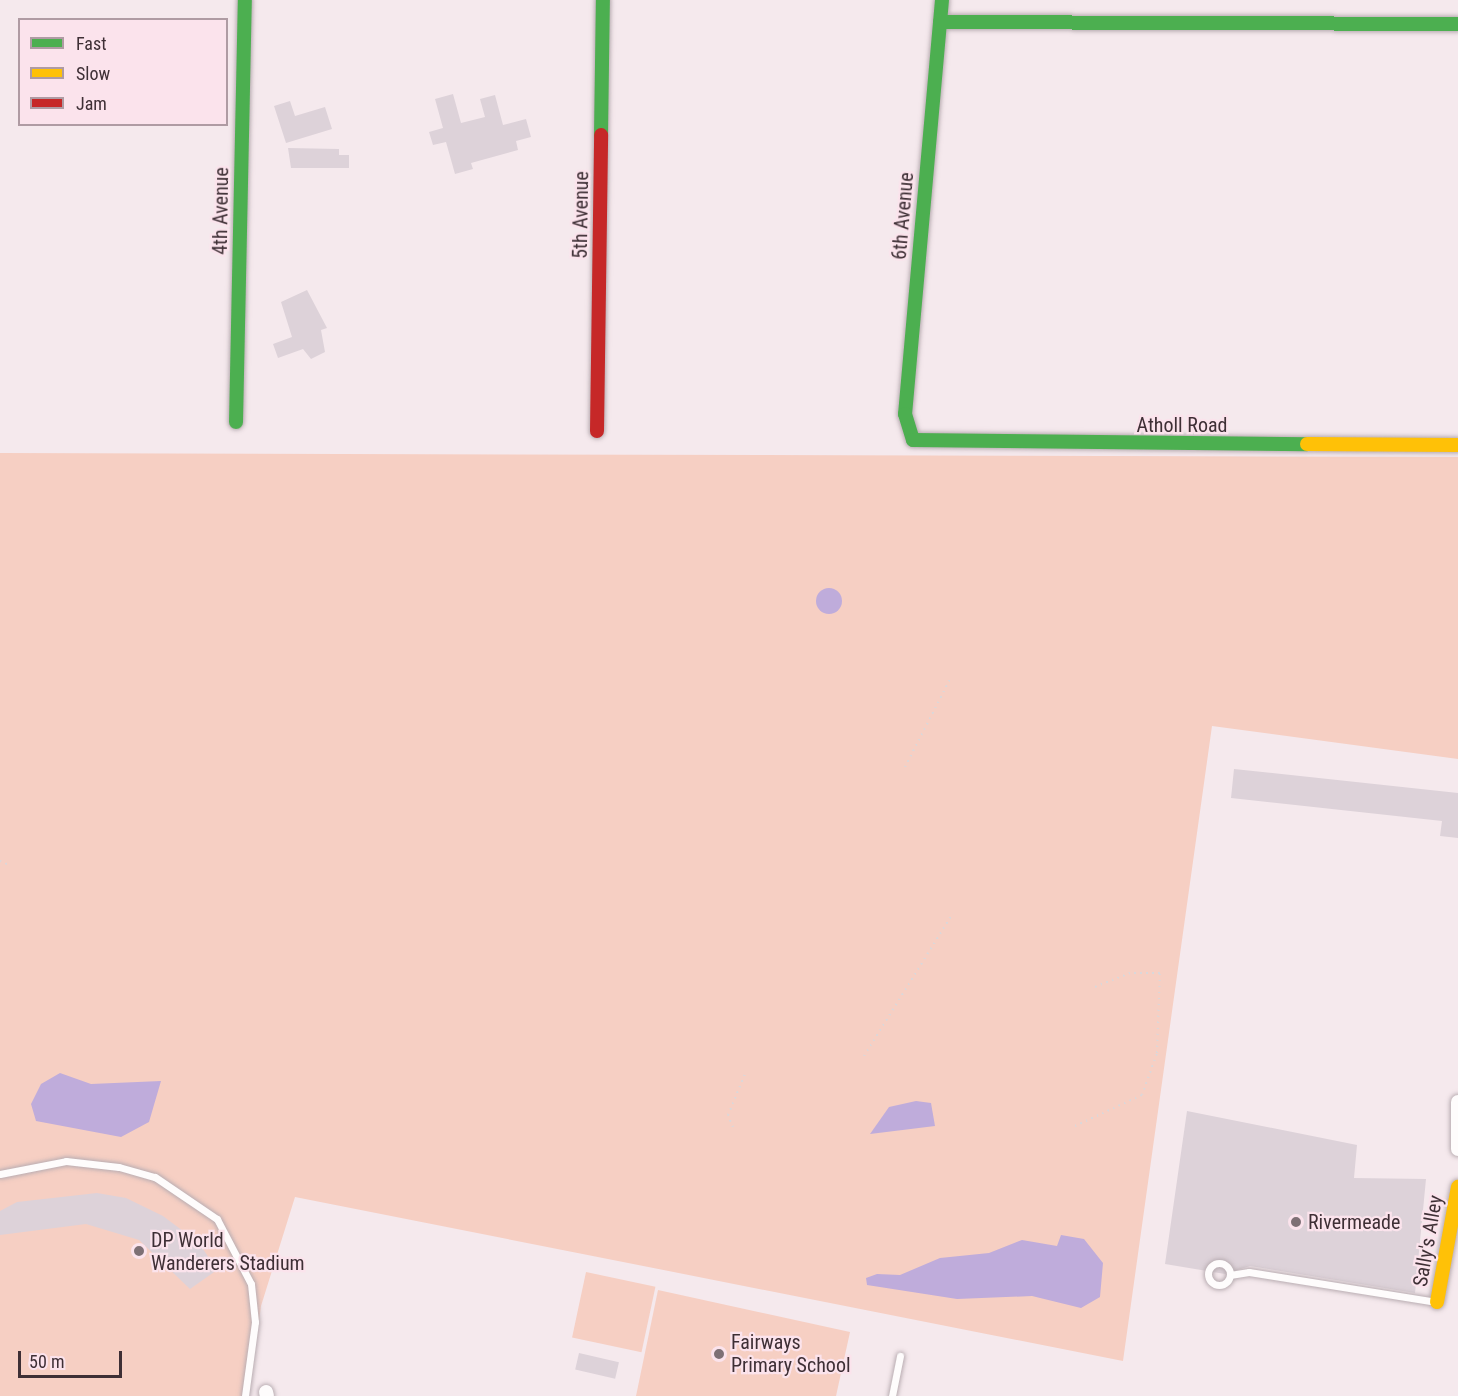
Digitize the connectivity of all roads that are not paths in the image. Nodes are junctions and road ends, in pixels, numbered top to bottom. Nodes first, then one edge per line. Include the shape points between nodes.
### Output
1 (245, 0) edge
2 (603, 0) edge
3 (942, 0) edge
4 (940, 22) junction
5 (1458, 24) edge
6 (236, 422) dead end
7 (597, 431) dead end
8 (908, 435) joint
9 (1458, 445) edge
10 (1458, 1102) edge
11 (1458, 1149) edge
12 (0, 1174) edge
13 (1458, 1187) edge
14 (1453, 1240) edge
15 (1230, 1275) dead end
16 (1437, 1302) joint
17 (900, 1356) dead end
18 (245, 1396) edge
19 (892, 1396) edge

1 - 6 street, 4th Avenue
2 - 7 street, 5th Avenue
3 - 4 street, 6th Avenue
4 - 5 street
4 - 8 street, 6th Avenue via 904,414
8 - 9 street, Atholl Road via 938,443
10 - 11 street
12 - 18 lane via 66,1161 119,1167 155,1177 217,1219 251,1284 255,1322
13 - 14 street, Sally's Alley
14 - 16 street, Sally's Alley
15 - 16 lane via 1249,1272
17 - 19 lane

